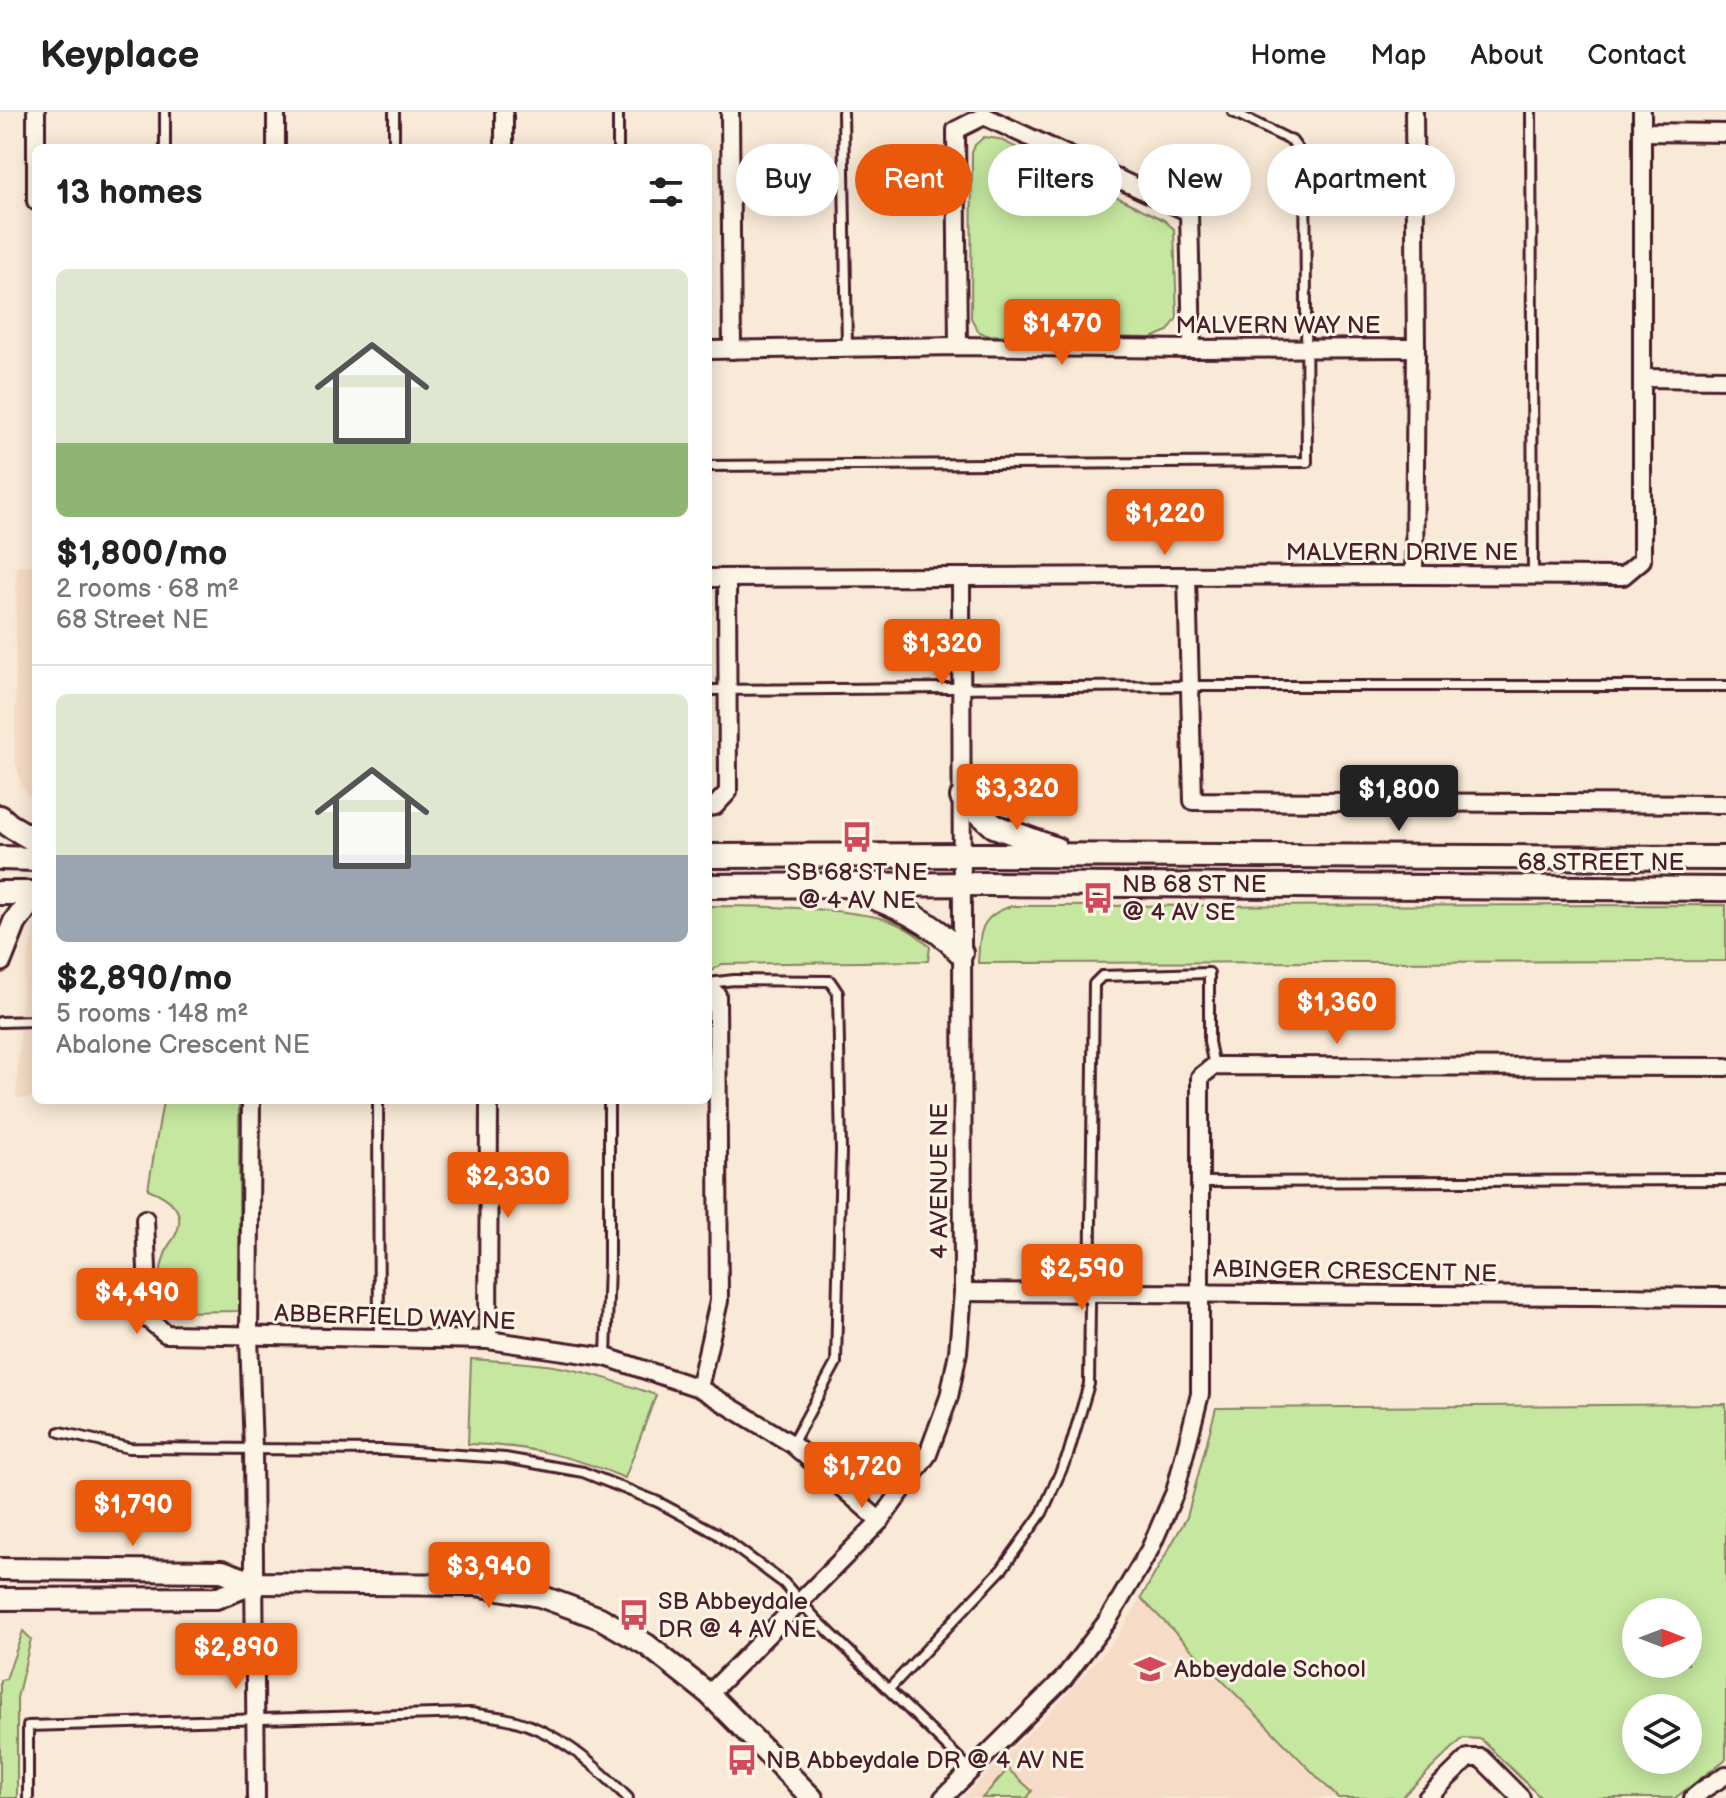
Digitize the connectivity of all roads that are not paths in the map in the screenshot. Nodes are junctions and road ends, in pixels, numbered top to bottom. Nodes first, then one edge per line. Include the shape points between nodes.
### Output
1 (36, 112) edge
2 (165, 112) edge
3 (276, 112) edge
4 (394, 112) edge
5 (504, 112) edge
6 (618, 112) edge
7 (730, 112) edge
8 (843, 112) edge
9 (1233, 112) edge
10 (1414, 112) edge
11 (1531, 112) edge
12 (1642, 112) edge
13 (1642, 132) junction
14 (1726, 133) edge
15 (36, 144) edge
16 (165, 144) edge
17 (276, 144) edge
18 (394, 144) edge
19 (504, 144) edge
20 (618, 144) edge
21 (958, 346) junction
22 (1416, 348) junction
23 (848, 349) junction
24 (1192, 349) junction
25 (1307, 349) junction
26 (712, 350) edge
27 (732, 350) junction
28 (1642, 378) junction
29 (1726, 379) edge
30 (712, 466) edge
31 (1414, 575) junction
32 (1533, 576) junction
33 (961, 577) junction
34 (1187, 577) junction
35 (712, 578) edge
36 (727, 578) junction
37 (1190, 686) junction
38 (1726, 686) edge
39 (962, 687) junction
40 (712, 690) edge
41 (727, 690) junction
42 (962, 797) junction
43 (1726, 804) edge
44 (712, 806) edge
45 (0, 817) edge
46 (32, 839) edge
47 (962, 855) junction
48 (1072, 855) junction
49 (712, 856) edge
50 (0, 858) edge
51 (1726, 858) edge
52 (32, 859) edge
53 (838, 884) junction
54 (961, 885) junction
55 (712, 886) edge
56 (1726, 889) edge
57 (0, 893) edge
58 (32, 894) edge
59 (32, 899) edge
60 (961, 953) junction
61 (0, 960) edge
62 (712, 983) edge
63 (712, 989) edge
64 (32, 1021) edge
65 (0, 1022) edge
66 (1214, 1066) junction
67 (1726, 1067) edge
68 (251, 1104) edge
69 (378, 1104) edge
70 (489, 1104) edge
71 (609, 1104) edge
72 (1726, 1180) edge
73 (1202, 1182) junction
74 (145, 1219) dead end
75 (963, 1292) junction
76 (1091, 1292) junction
77 (1201, 1294) junction
78 (1726, 1297) edge
79 (249, 1337) junction
80 (379, 1338) junction
81 (488, 1340) junction
82 (606, 1357) junction
83 (699, 1388) junction
84 (60, 1432) dead end
85 (792, 1444) junction
86 (253, 1450) junction
87 (880, 1521) junction
88 (0, 1569) edge
89 (255, 1583) junction
90 (0, 1599) edge
91 (800, 1600) junction
92 (889, 1689) junction
93 (709, 1694) junction
94 (256, 1720) junction
95 (971, 1770) junction
96 (1726, 1775) edge
97 (28, 1798) edge
98 (256, 1798) edge
99 (628, 1798) edge
100 (812, 1798) edge
101 (943, 1798) edge
102 (1427, 1798) edge
103 (1521, 1798) edge
104 (1693, 1798) edge

1 - 15 street
2 - 16 lane
3 - 17 street
4 - 18 lane
5 - 19 street
6 - 20 lane
7 - 27 street
8 - 23 lane
9 - 25 lane via 1292,141 1305,159
10 - 22 street
11 - 32 lane
12 - 13 street, MALVERN DRIVE NE
13 - 14 street
13 - 28 street, MALVERN DRIVE NE
21 - 23 street, MALVERN WAY NE
21 - 24 street, MALVERN WAY NE
21 - 24 street via 956,130 984,116 1189,212
22 - 25 street, MALVERN WAY NE
22 - 31 street
23 - 27 street, MALVERN WAY NE
24 - 25 street, MALVERN WAY NE
25 - 30 lane via 1307,462
26 - 27 street, MALVERN WAY NE
28 - 29 street
28 - 32 street, MALVERN DRIVE NE via 1642,560 1623,576
31 - 32 street, MALVERN DRIVE NE
31 - 34 street, MALVERN DRIVE NE
33 - 34 street, MALVERN DRIVE NE
33 - 36 street, MALVERN DRIVE NE
33 - 39 street, 4 AVENUE NE
34 - 37 street
35 - 36 street, MALVERN DRIVE NE
36 - 41 street
37 - 38 lane
37 - 39 lane
37 - 43 street via 1193,801
39 - 41 lane
39 - 42 street, 4 AVENUE NE
40 - 41 lane
41 - 44 street via 728,792
42 - 47 street, 4 AVENUE NE
42 - 48 main road via 994,826
45 - 46 main road
47 - 48 main road, 68 STREET NE
47 - 49 main road, 68 STREET NE
47 - 54 street, 4 AVENUE NE
48 - 51 main road, 68 STREET NE
50 - 52 main road
53 - 54 main road, 68 STREET NE
53 - 55 main road, 68 STREET NE
53 - 60 main road via 897,906 930,925
54 - 56 main road, 68 STREET NE
54 - 60 street, 4 AVENUE NE
57 - 58 main road
59 - 61 main road via 15,922
60 - 75 street, 4 AVENUE NE
62 - 85 lane via 830,981 838,993 836,1363
63 - 83 street via 717,995 719,1301
64 - 65 lane
66 - 67 street
66 - 73 street, ABINGER CRESCENT NE via 1200,1077
66 - 76 lane via 1209,973 1102,976 1094,984
68 - 79 street
69 - 80 lane
70 - 81 street
71 - 82 lane
72 - 73 lane
73 - 77 street, ABINGER CRESCENT NE
74 - 79 street via 149,1320 166,1334
75 - 76 street
75 - 87 street, 4 AVENUE NE via 958,1352 944,1411 928,1454
76 - 77 street
76 - 92 lane via 1089,1384 1068,1455 1042,1513 1002,1569
77 - 78 street, ABINGER CRESCENT NE
77 - 95 street via 1200,1394 1175,1492 1150,1549 1108,1620 1064,1678
79 - 80 street, ABBERFIELD WAY NE
79 - 86 street, ABBERFIELD WAY NE
80 - 81 street, ABBERFIELD WAY NE
81 - 82 street, ABBERFIELD WAY NE
82 - 83 street, ABBERFIELD WAY NE
83 - 85 street, ABBERFIELD WAY NE
84 - 86 lane via 129,1448
85 - 87 street, ABBERFIELD WAY NE
86 - 89 street, ABBERFIELD WAY NE
86 - 91 lane via 384,1450 505,1458 583,1472 716,1533
87 - 91 street, 4 AVENUE NE
88 - 89 street via 222,1571
89 - 90 street via 216,1598
89 - 93 street via 476,1585 540,1596 600,1618 647,1645
89 - 94 street, ABBERFIELD WAY NE
91 - 92 lane
91 - 93 street, 4 AVENUE NE
92 - 95 lane
93 - 100 street
94 - 97 lane via 28,1726
94 - 98 street, ABBERFIELD WAY NE
94 - 99 lane via 470,1713 509,1719 571,1748
95 - 101 street
96 - 104 street
102 - 103 street via 1468,1758 1481,1758

